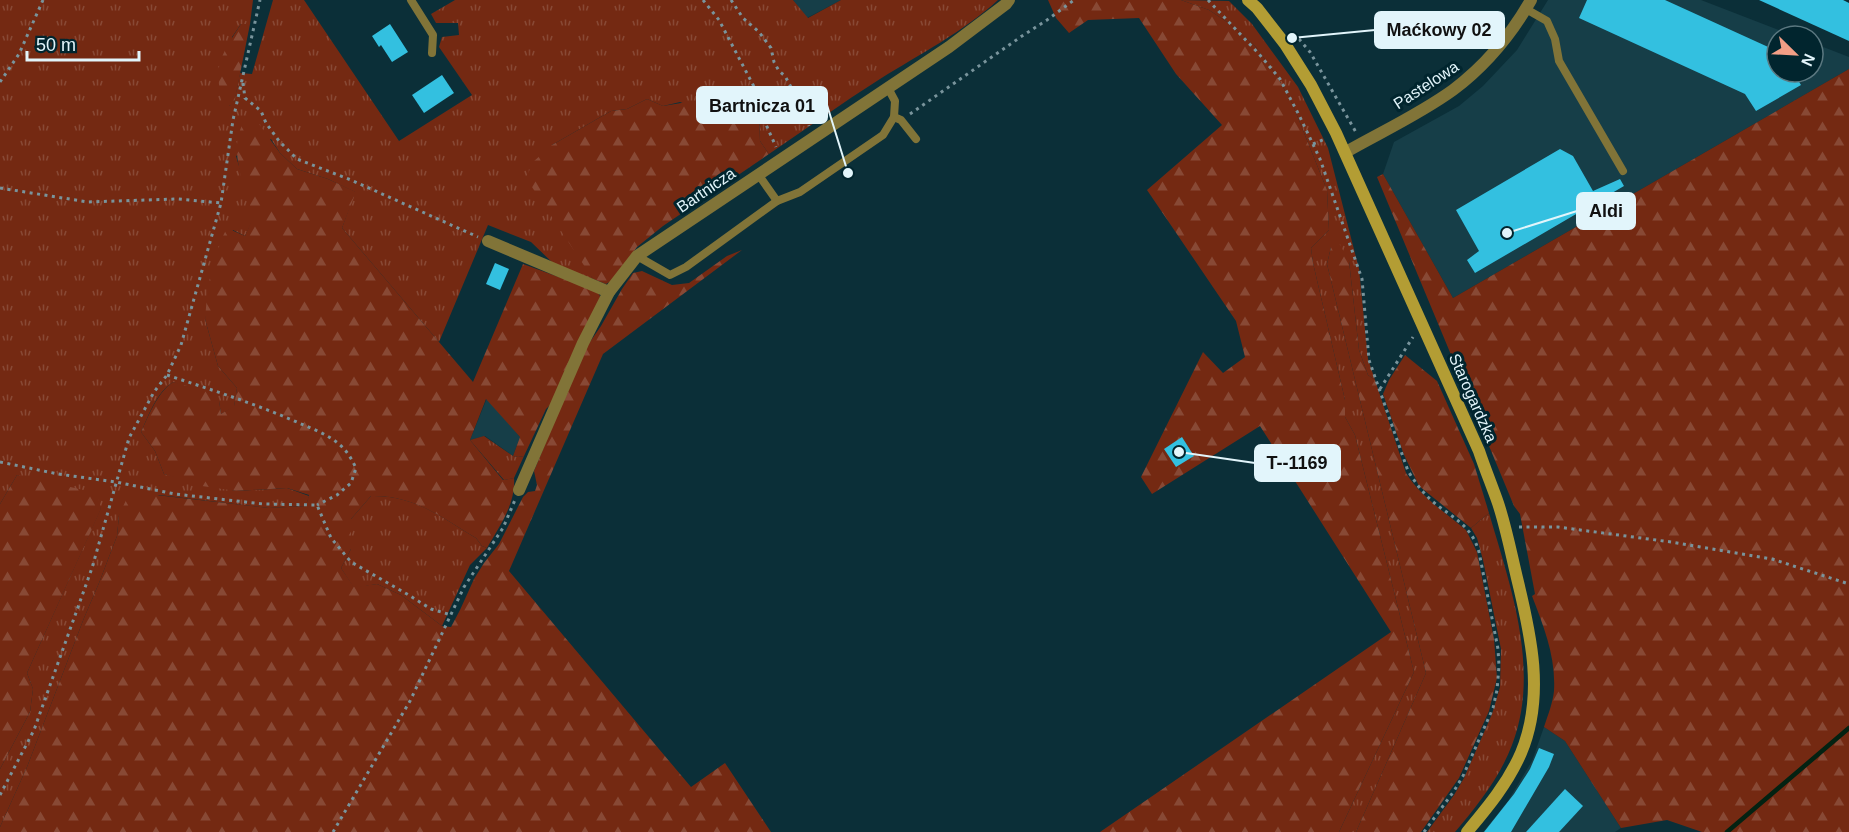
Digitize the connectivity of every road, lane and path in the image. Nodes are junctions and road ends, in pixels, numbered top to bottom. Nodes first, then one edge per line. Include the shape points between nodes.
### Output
1 (43, 0) edge
2 (260, 0) edge
3 (411, 0) edge
4 (703, 0) edge
5 (731, 0) edge
6 (1009, 0) edge
7 (1074, 0) edge
8 (1208, 0) edge
9 (1248, 0) edge
10 (1528, 5) edge
11 (432, 53) dead end
12 (243, 81) junction
13 (0, 82) edge
14 (888, 88) junction
15 (898, 118) junction
16 (814, 137) junction
17 (916, 139) dead end
18 (1346, 152) junction
19 (781, 159) junction
20 (1623, 171) dead end
21 (758, 174) junction
22 (0, 188) edge
23 (777, 201) junction
24 (221, 203) junction
25 (488, 241) joint
26 (637, 256) junction
27 (609, 292) junction
28 (1422, 322) junction
29 (167, 375) junction
30 (1380, 389) junction
31 (0, 462) edge
32 (116, 482) junction
33 (519, 490) dead end
34 (317, 505) junction
35 (511, 510) dead end
36 (1505, 527) junction
37 (1849, 584) edge
38 (451, 615) junction
39 (0, 795) edge
40 (333, 832) edge
41 (1424, 832) edge
42 (1467, 832) edge

1 - 13 path via 19,54
2 - 12 path
3 - 11 lane via 433,35
4 - 19 path via 719,20 761,100 764,120
5 - 16 path via 771,48 774,62 799,102
6 - 14 street, Bartnicza
7 - 15 path
8 - 30 path via 1280,79 1320,159 1362,279 1369,360
9 - 18 main road, Starogardzka via 1285,44
10 - 18 street, Pastelowa via 1492,55 1453,90
10 - 20 lane via 1546,21 1559,61
12 - 24 path via 232,120
12 - 25 path via 245,98 261,111 279,141 297,159
14 - 15 lane
14 - 16 street, Bartnicza
15 - 17 lane
15 - 23 lane via 883,135 800,192
16 - 19 street, Bartnicza
18 - 28 main road, Starogardzka
19 - 21 street, Bartnicza
21 - 23 lane
21 - 26 street, Bartnicza
22 - 24 path via 88,202 178,199
23 - 26 lane via 670,275
24 - 29 path via 181,345
25 - 27 street
26 - 27 street, Bartnicza
27 - 33 street, Bartnicza
28 - 30 path
28 - 36 main road, Starogardzka via 1479,452
29 - 32 path via 153,392 129,438
29 - 34 path via 278,414 340,445 356,468 351,483
30 - 41 path via 1408,471 1430,499 1469,530 1476,542 1498,649 1499,678 1493,708 1463,776
31 - 32 path
32 - 34 path via 175,494 263,504
32 - 39 path via 92,568 34,730
34 - 38 path via 331,538 351,562 431,609
35 - 38 path via 464,586
36 - 37 path via 1558,527 1671,542 1772,559
36 - 42 main road, Starogardzka via 1527,622 1534,671 1533,711 1522,751 1508,780
38 - 40 path via 410,701

